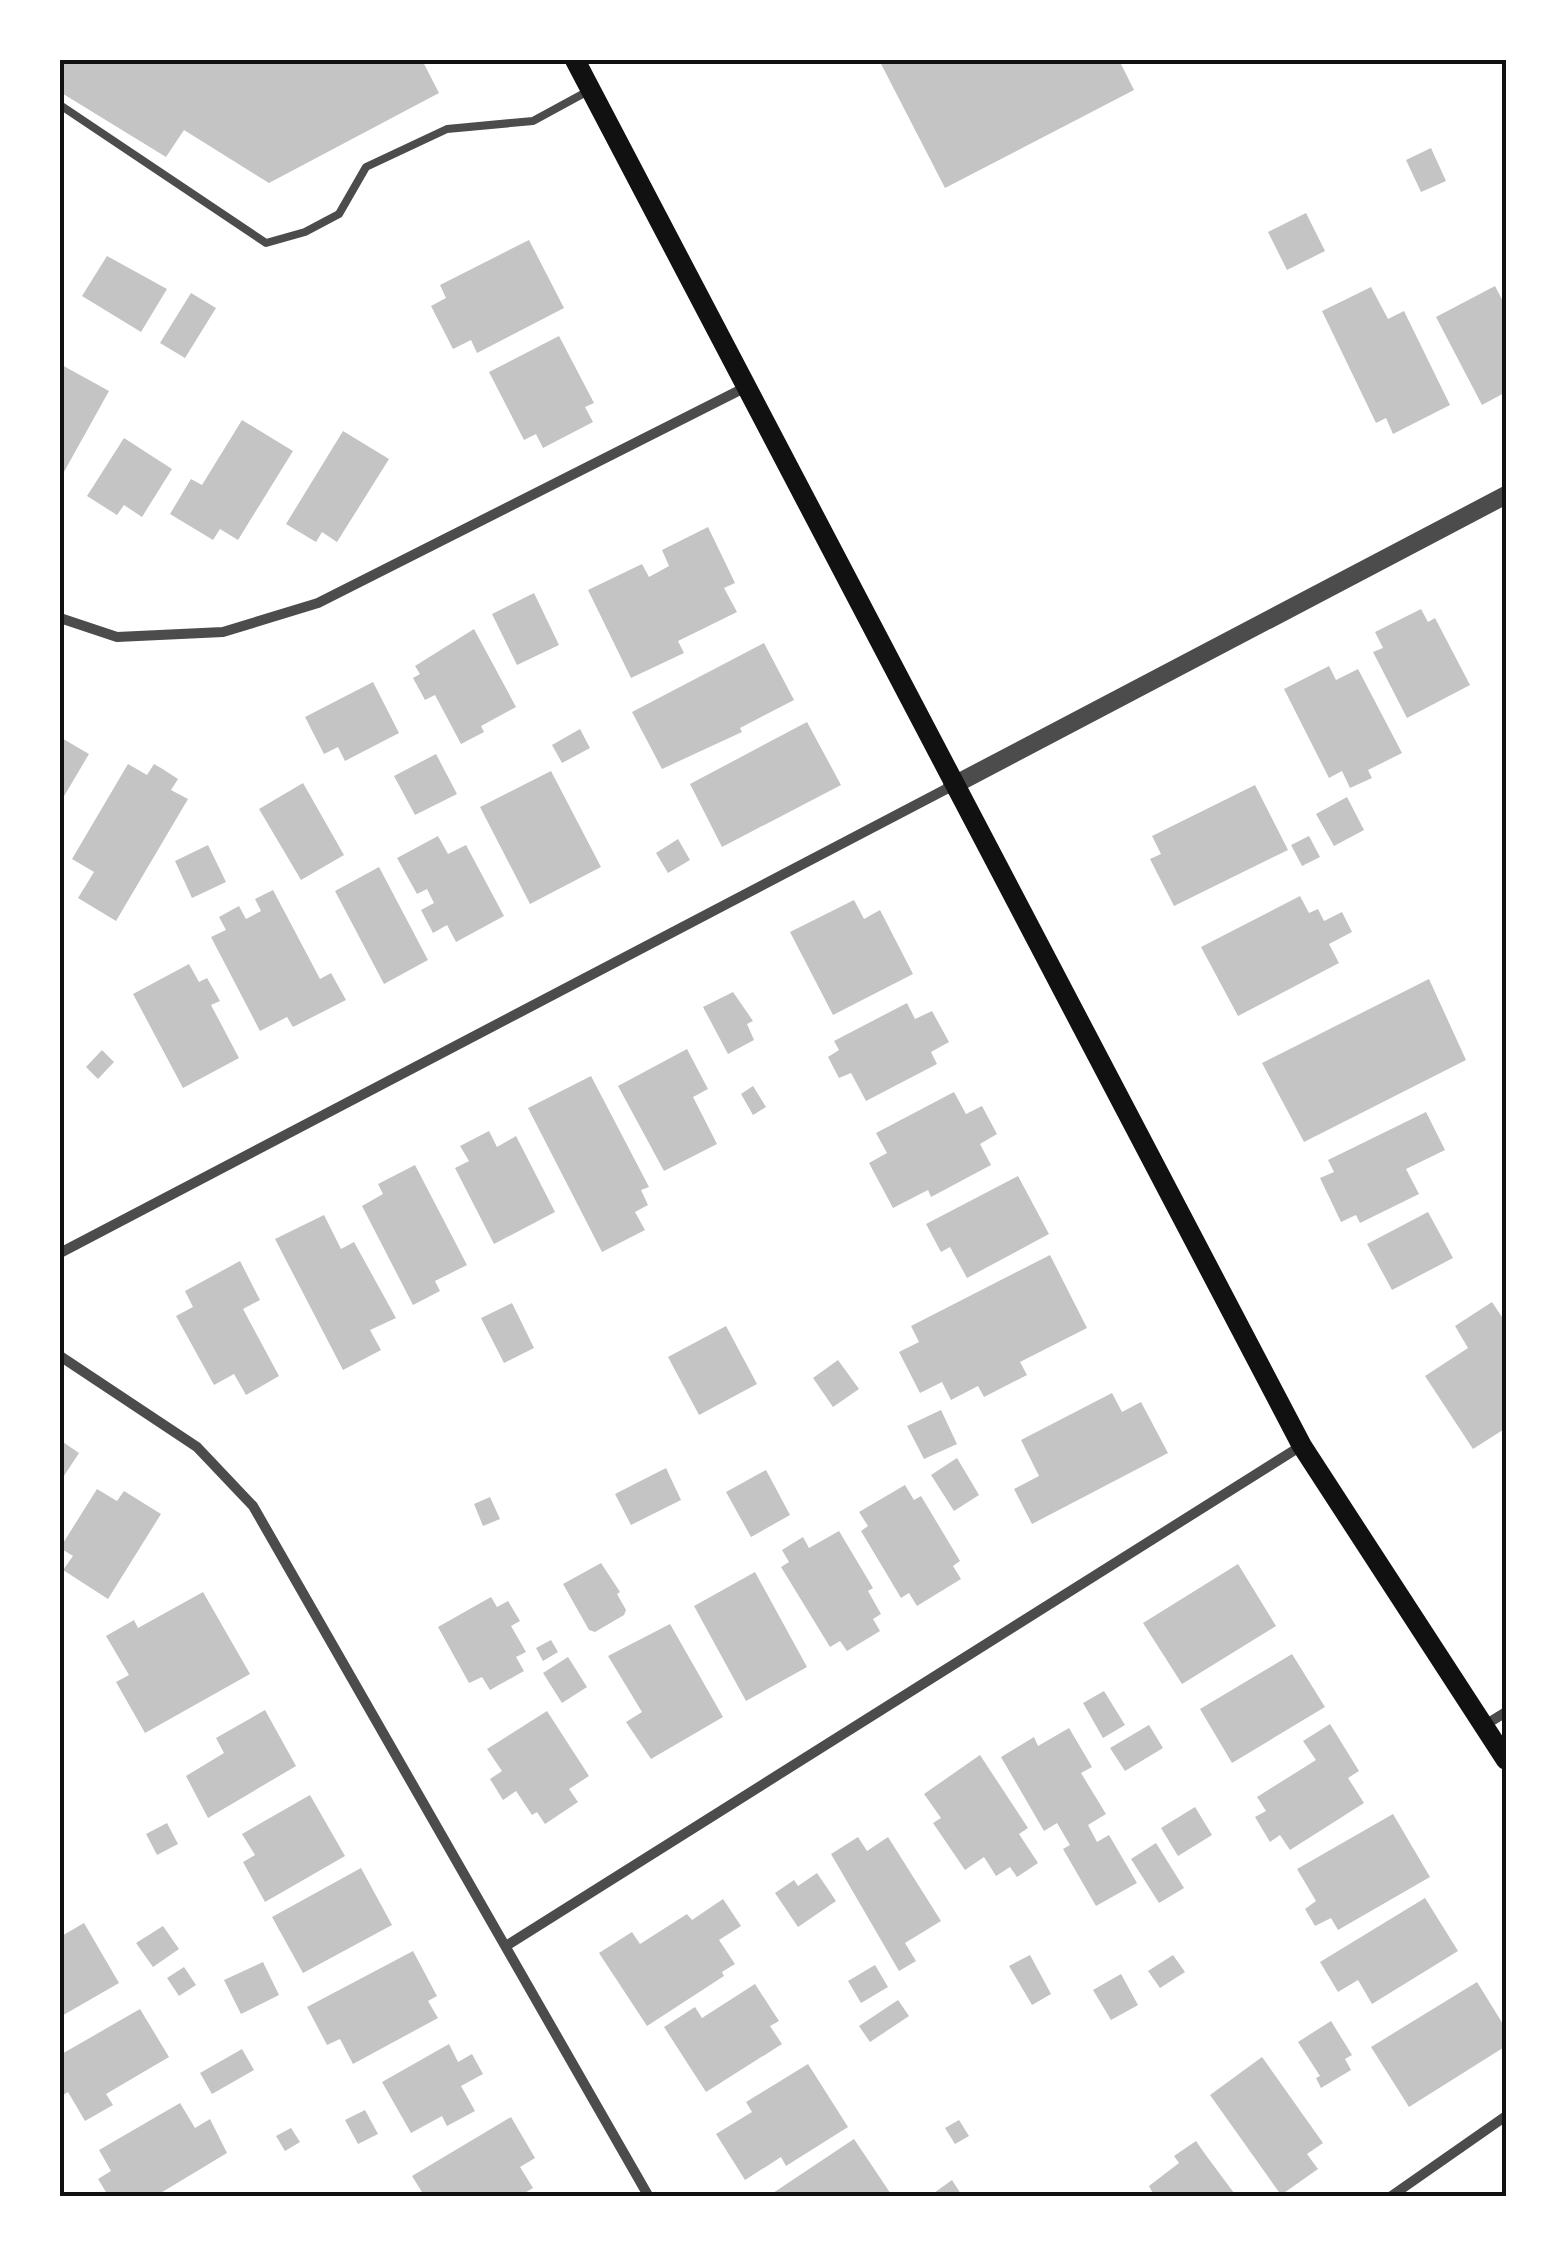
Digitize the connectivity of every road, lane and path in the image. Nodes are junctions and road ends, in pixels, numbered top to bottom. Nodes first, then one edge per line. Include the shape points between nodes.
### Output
1 (575, 60) edge
2 (590, 90) junction
3 (60, 105) edge
4 (746, 387) junction
5 (1506, 495) edge
6 (60, 618) edge
7 (952, 786) junction
8 (60, 1252) edge
9 (60, 1356) edge
10 (1302, 1446) junction
11 (1506, 1712) edge
12 (1484, 1726) junction
13 (1506, 1760) edge
14 (506, 1946) junction
15 (1506, 2116) edge
16 (649, 2197) edge
17 (1390, 2197) edge

1 - 2 main road
2 - 3 lane via 533,121 447,129 366,167 339,214 266,243
2 - 4 main road
4 - 6 street via 318,603 223,632 117,637
4 - 7 main road
5 - 7 street
7 - 8 street
7 - 10 main road
9 - 14 street via 196,1447 253,1506
10 - 12 main road
10 - 14 street
11 - 12 street
12 - 13 main road
14 - 16 street
15 - 17 street

